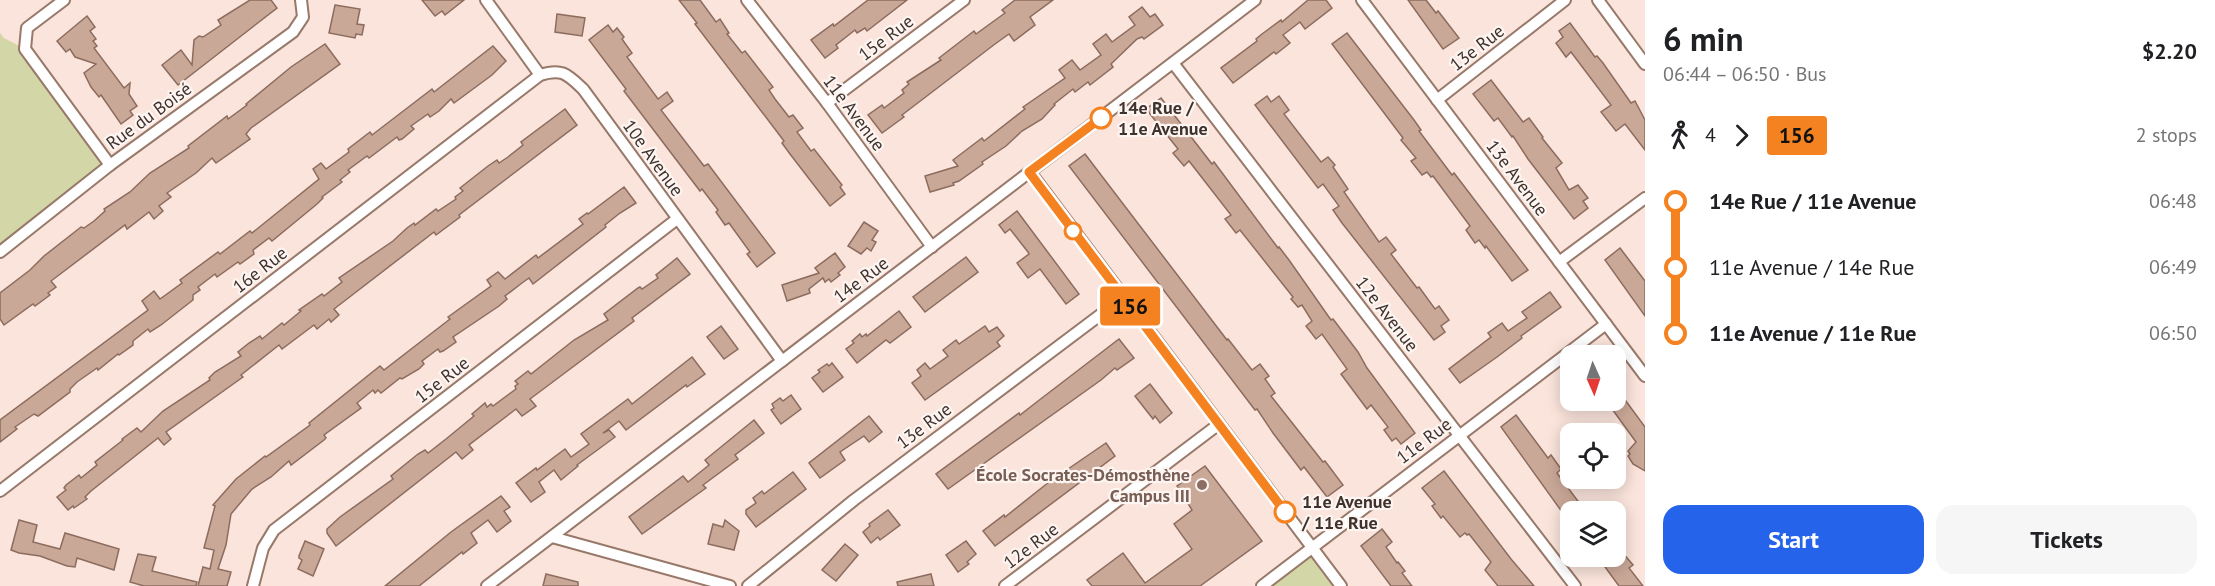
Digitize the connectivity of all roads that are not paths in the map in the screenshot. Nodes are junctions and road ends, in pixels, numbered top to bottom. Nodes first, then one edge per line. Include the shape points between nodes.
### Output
1 (64, 0) edge
2 (301, 0) edge
3 (486, 0) edge
4 (747, 0) edge
5 (964, 0) edge
6 (1255, 0) edge
7 (1362, 0) edge
8 (1565, 0) edge
9 (1598, 0) edge
10 (1173, 63) junction
11 (1645, 64) edge
12 (540, 75) junction
13 (1437, 100) junction
14 (827, 103) junction
15 (110, 165) junction
16 (1029, 172) junction
17 (1645, 198) edge
18 (677, 219) junction
19 (932, 247) junction
20 (0, 252) edge
21 (1559, 262) junction
22 (1124, 297) junction
23 (1606, 324) junction
24 (782, 361) junction
25 (1645, 376) edge
26 (1219, 424) junction
27 (1459, 435) junction
28 (0, 491) edge
29 (552, 537) junction
30 (1312, 547) junction
31 (253, 586) edge
32 (488, 586) edge
33 (730, 586) edge
34 (748, 586) edge
35 (1005, 586) edge
36 (1262, 586) edge
37 (1341, 586) edge
38 (1575, 586) edge

1 - 15 street via 27,28 25,49
2 - 15 street, Rue du Boisé via 303,16 293,32
3 - 12 street
4 - 14 street, 11e Avenue
5 - 14 street, 15e Rue
6 - 10 street, 14e Rue
7 - 13 street, 13e Avenue
8 - 13 street, 13e Rue
9 - 11 street
10 - 16 street, 14e Rue
10 - 27 street, 12e Avenue
12 - 18 street, 10e Avenue via 551,71 566,73 583,89
12 - 28 street, 16e Rue
13 - 21 street, 13e Avenue
14 - 19 street, 11e Avenue
15 - 20 street, Rue du Boisé
16 - 19 street, 14e Rue
16 - 22 street
17 - 21 street
18 - 24 street, 10e Avenue
18 - 31 street, 15e Rue via 274,530 263,548
19 - 24 street, 14e Rue
21 - 23 street, 13e Avenue
22 - 26 street
22 - 34 street, 13e Rue via 854,500
23 - 25 street, 13e Avenue
23 - 27 street, 11e Rue
24 - 29 street, 14e Rue
26 - 30 street
26 - 35 street, 12e Rue
27 - 30 street, 11e Rue
27 - 38 street, 12e Avenue
29 - 32 street, 14e Rue
29 - 33 street
30 - 36 street, 11e Rue
30 - 37 street

